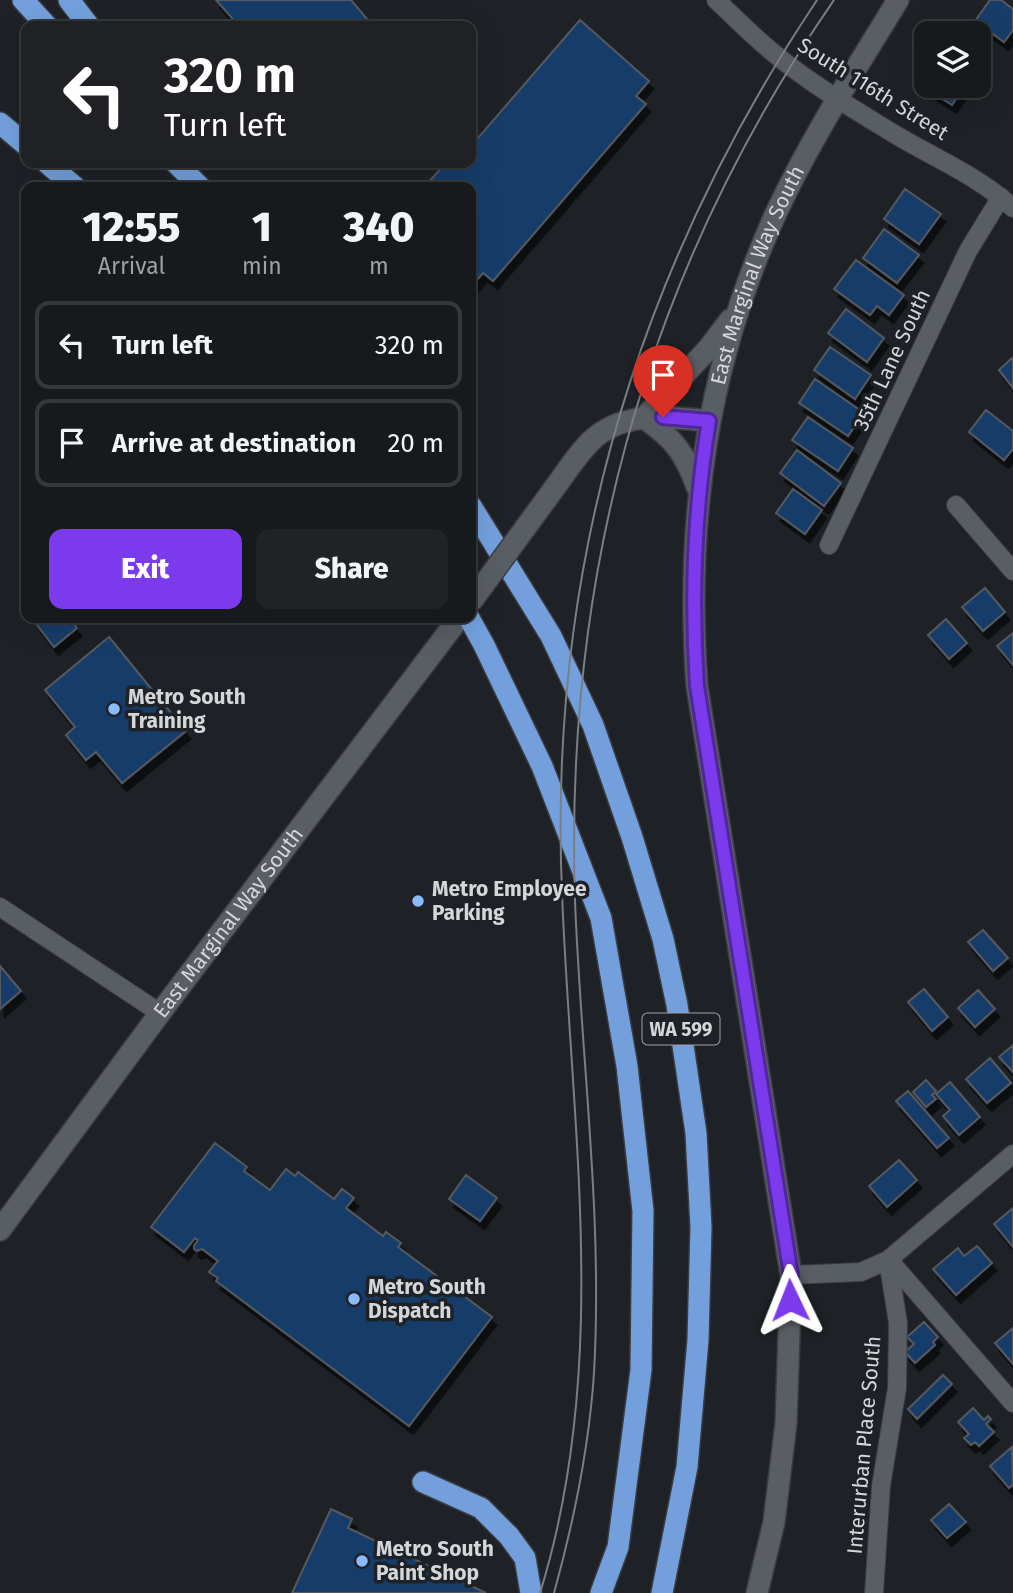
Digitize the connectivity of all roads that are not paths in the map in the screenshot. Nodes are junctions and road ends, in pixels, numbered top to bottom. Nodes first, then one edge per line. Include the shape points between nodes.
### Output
1 (23, 0) edge
2 (69, 0) edge
3 (716, 0) edge
4 (898, 0) edge
5 (42, 21) edge
6 (85, 21) edge
7 (838, 99) junction
8 (0, 123) edge
9 (21, 141) edge
10 (53, 168) edge
11 (181, 168) edge
12 (69, 182) edge
13 (195, 182) edge
14 (1007, 203) edge
15 (738, 310) junction
16 (644, 418) junction
17 (709, 421) junction
18 (699, 490) junction
19 (956, 505) dead end
20 (476, 514) edge
21 (829, 545) dead end
22 (1013, 571) edge
23 (476, 595) edge
24 (455, 623) edge
25 (472, 623) edge
26 (0, 907) edge
27 (160, 1013) junction
28 (1013, 1154) edge
29 (0, 1230) edge
30 (888, 1260) junction
31 (791, 1275) junction
32 (1013, 1403) edge
33 (423, 1482) dead end
34 (531, 1593) edge
35 (601, 1593) edge
36 (662, 1593) edge
37 (757, 1593) edge
38 (874, 1593) edge

1 - 5 highway
2 - 6 highway
3 - 7 street, South 116th Street via 765,46
4 - 7 street, East Marginal Way South
7 - 14 street, South 116th Street
7 - 15 street, East Marginal Way South via 779,208
8 - 9 highway
10 - 12 highway
11 - 13 highway
14 - 21 street, 35th Lane South via 968,251
15 - 16 street
15 - 17 street, East Marginal Way South
16 - 17 street
16 - 18 street via 680,449
16 - 23 street, bridge via 597,436
17 - 18 street, East Marginal Way South
18 - 31 street, East Marginal Way South via 693,584 697,686
19 - 22 street
20 - 36 highway, WA 599 via 551,636 593,725 663,939 677,1005 696,1133 701,1227 698,1340 687,1467
24 - 27 street, East Marginal Way South
25 - 35 highway, WA 599 via 542,766 601,918 627,1066 643,1211 641,1370 618,1547
26 - 27 street
27 - 29 street, East Marginal Way South
28 - 30 street
30 - 31 street via 862,1272
30 - 32 street
30 - 38 street, Interurban Place South via 898,1323 897,1388 881,1486
31 - 37 street, East Marginal Way South via 786,1423 774,1522
33 - 34 highway via 481,1508 509,1536 525,1558

